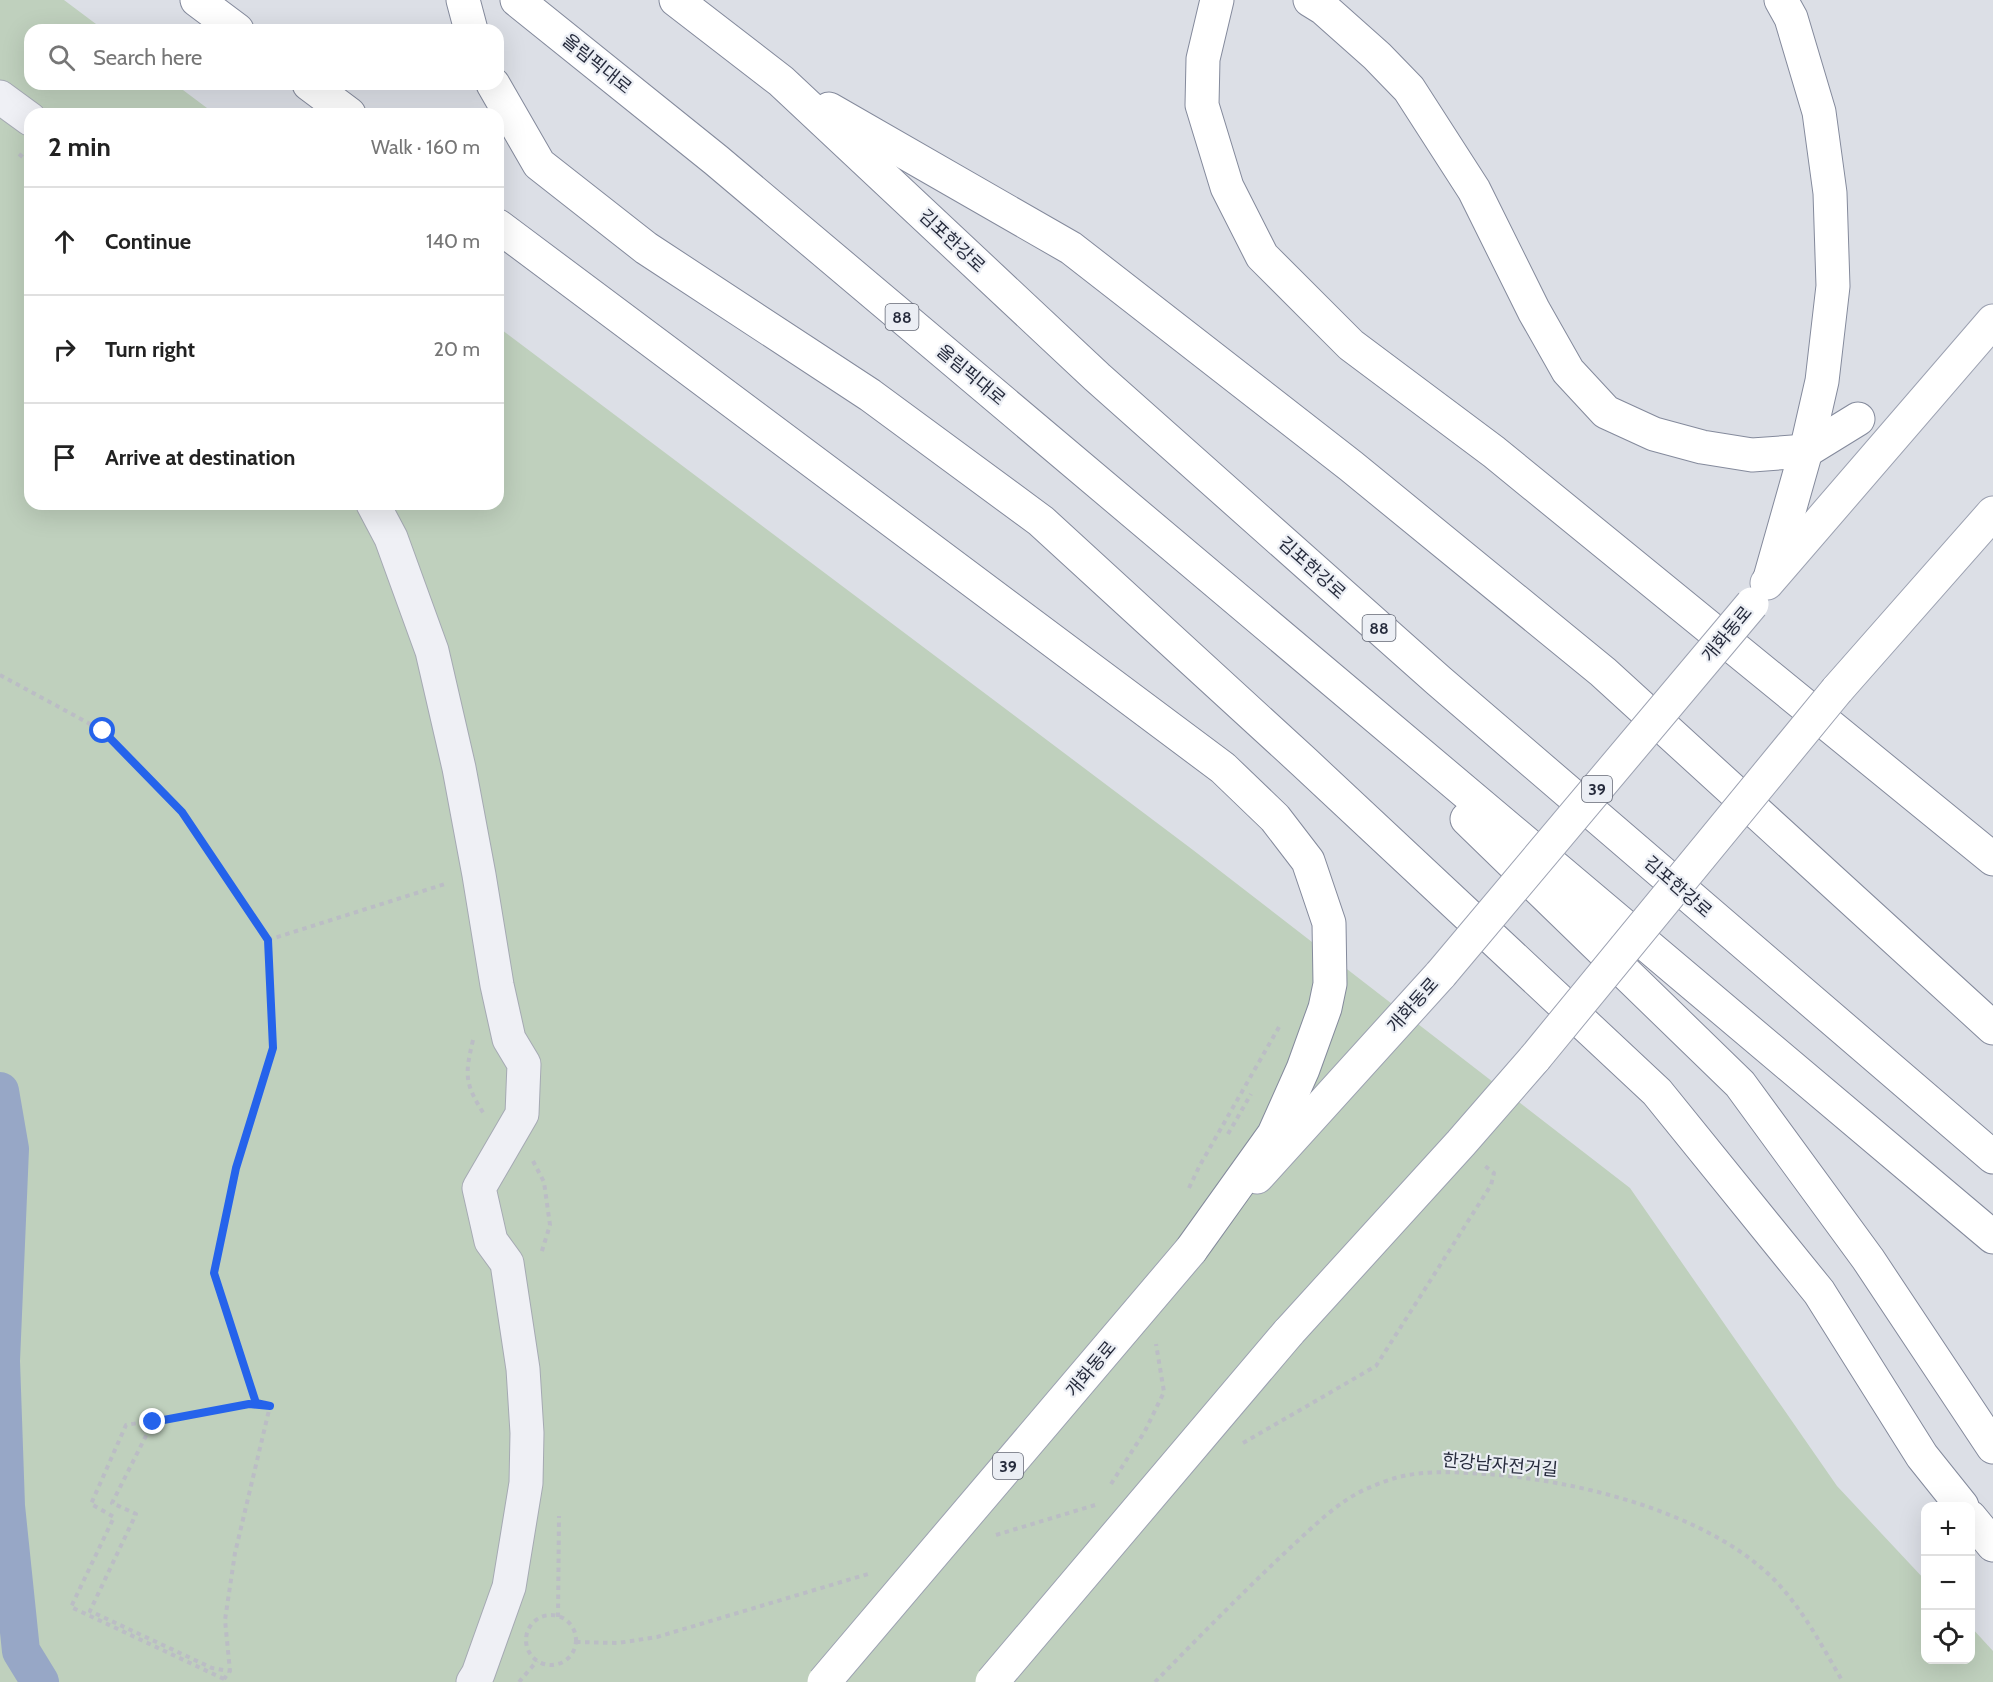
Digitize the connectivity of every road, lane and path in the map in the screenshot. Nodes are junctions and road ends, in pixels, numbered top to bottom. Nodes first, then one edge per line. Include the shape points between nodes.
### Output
1 (196, 0) edge
2 (464, 0) edge
3 (517, 0) edge
4 (676, 0) edge
5 (1217, 0) edge
6 (1310, 0) edge
7 (1781, 0) edge
8 (229, 24) edge
9 (470, 24) edge
10 (781, 81) junction
11 (317, 90) edge
12 (496, 90) edge
13 (0, 96) edge
14 (341, 108) edge
15 (24, 114) edge
16 (504, 230) edge
17 (1993, 321) edge
18 (1858, 419) dead end
19 (1806, 452) junction
20 (376, 510) edge
21 (1993, 513) edge
22 (1761, 591) junction
23 (1283, 637) junction
24 (0, 675) edge
25 (1993, 859) edge
26 (451, 882) dead end
27 (268, 940) junction
28 (1993, 1028) edge
29 (1254, 1089) dead end
30 (1224, 1141) dead end
31 (1993, 1157) edge
32 (1482, 1162) dead end
33 (1993, 1238) edge
34 (1191, 1250) junction
35 (256, 1403) junction
36 (270, 1406) junction
37 (1241, 1444) dead end
38 (1993, 1447) edge
39 (1959, 1502) edge
40 (1098, 1504) dead end
41 (1975, 1522) edge
42 (985, 1538) dead end
43 (1993, 1545) edge
44 (872, 1573) dead end
45 (576, 1642) junction
46 (537, 1660) junction
47 (230, 1671) junction
48 (224, 1680) edge
49 (473, 1682) edge
50 (519, 1682) edge
51 (824, 1682) edge
52 (992, 1682) edge
53 (1155, 1682) edge
54 (1843, 1682) edge

1 - 8 main road
2 - 9 main road
3 - 23 main road, 올림픽대로 / 88 via 716,160
4 - 10 main road, 88
5 - 25 main road via 1203,59 1202,105 1227,187 1262,256 1352,345 1494,452
6 - 19 main road via 1338,21 1409,89 1474,190 1568,371 1606,412 1654,434 1702,447 1752,455
7 - 19 main road via 1791,18 1819,112 1830,193 1833,286 1822,381
10 - 28 main road via 1071,248 1351,466 1603,672
10 - 31 main road, 김포한강로 / 88 via 1097,377 1439,681
11 - 14 main road
12 - 39 main road via 538,164 646,248 870,395 1041,521 1657,1092 1819,1292 1922,1456
13 - 15 lane
16 - 34 main road via 1223,768 1275,818 1308,861 1329,923 1330,984 1325,1008 1274,1134
17 - 22 main road, 개화동로 / 39
18 - 19 main road
19 - 22 main road
20 - 49 lane via 391,538 432,651 459,768 501,1006 509,1039 524,1064 522,1114 479,1188 491,1241 507,1263 523,1369 525,1483 509,1587
21 - 52 main road, bridge via 1838,690 1535,1058 1288,1334
22 - 34 main road, 개화동로 / 39, bridge via 1441,974
23 - 33 main road, 88
23 - 38 main road, 88 via 1740,1084 1868,1259
24 - 27 path via 103,731 182,812
26 - 27 path
27 - 35 path via 273,1048 236,1168 214,1273
29 - 30 path
32 - 37 path via 1494,1173 1491,1185 1376,1366
34 - 51 main road, 개화동로 / 39, bridge
35 - 36 path
35 - 48 path via 126,1425 91,1504 114,1517 71,1607
36 - 47 path via 235,1553 225,1620
36 - 47 path via 249,1404 153,1422 112,1503 136,1514 90,1611 212,1668
40 - 42 path
41 - 43 main road
44 - 45 path via 657,1637 618,1643
45 - 46 path via 565,1661 551,1665
45 - 46 path via 566,1620 543,1617 527,1633 528,1648
46 - 50 path
47 - 48 path
53 - 54 path, 한강남자전거길 via 1258,1578 1340,1505 1395,1478 1466,1472 1549,1480 1590,1489 1661,1513 1722,1540 1780,1586 1802,1612

